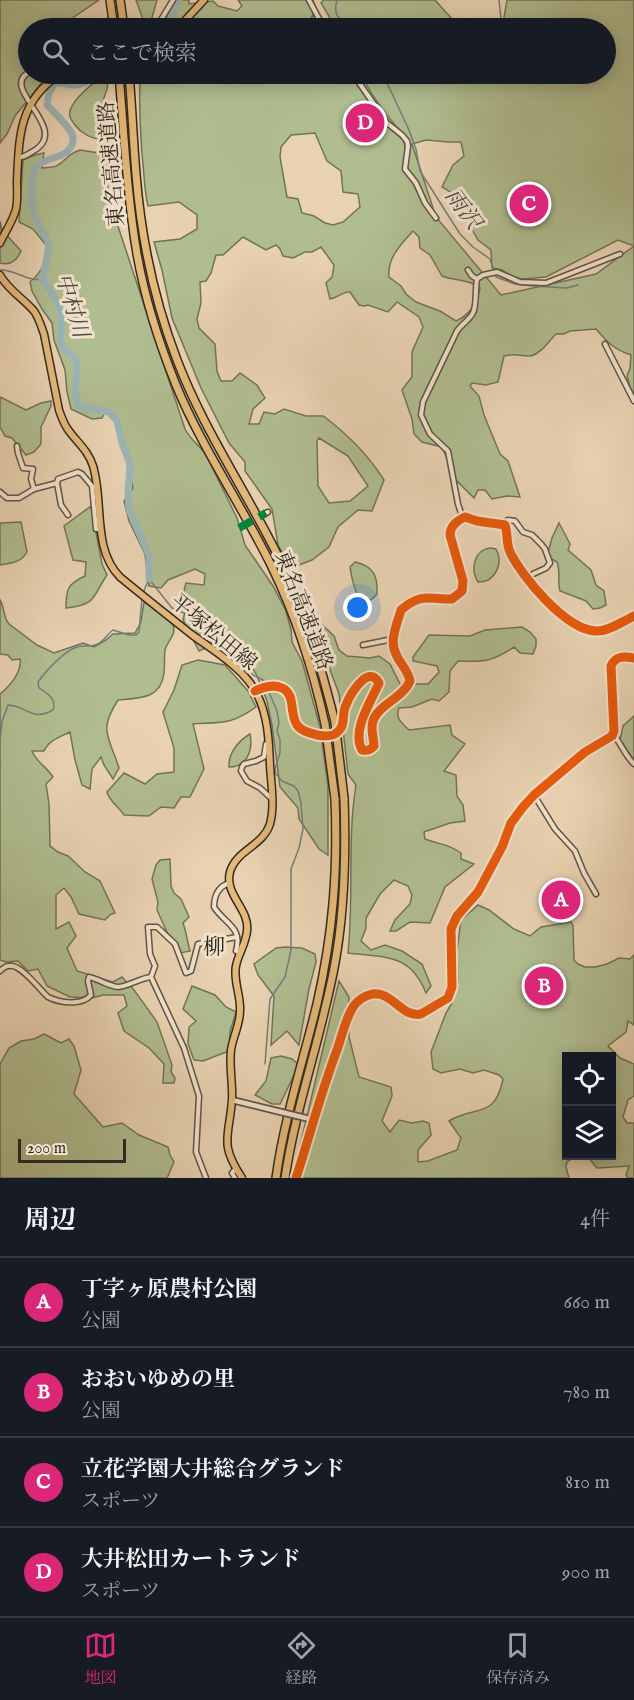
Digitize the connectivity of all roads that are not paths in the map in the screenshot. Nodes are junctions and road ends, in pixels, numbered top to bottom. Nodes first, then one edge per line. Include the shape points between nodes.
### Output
1 (110, 0) edge
2 (120, 0) edge
3 (172, 0) edge
4 (204, 0) edge
5 (309, 0) edge
6 (113, 18) edge
7 (123, 18) edge
8 (162, 18) edge
9 (187, 18) edge
10 (319, 18) edge
11 (22, 84) edge
12 (47, 84) edge
13 (120, 84) edge
14 (130, 84) edge
15 (360, 84) edge
16 (30, 103) junction
17 (18, 158) junction
18 (436, 218) dead end
19 (0, 243) edge
20 (620, 254) dead end
21 (468, 270) dead end
22 (0, 275) edge
23 (477, 279) junction
24 (605, 344) dead end
25 (634, 401) edge
26 (17, 447) dead end
27 (57, 483) junction
28 (34, 489) junction
29 (0, 492) edge
30 (68, 515) dead end
31 (465, 517) junction
32 (502, 524) junction
33 (101, 529) junction
34 (527, 580) junction
35 (634, 616) edge
36 (393, 639) junction
37 (363, 645) dead end
38 (634, 657) edge
39 (257, 690) junction
40 (267, 724) junction
41 (613, 734) junction
42 (634, 764) edge
43 (534, 795) junction
44 (272, 800) junction
45 (229, 883) junction
46 (596, 894) dead end
47 (237, 937) junction
48 (240, 953) junction
49 (0, 971) edge
50 (151, 977) junction
51 (232, 1100) junction
52 (314, 1120) junction
53 (236, 1168) junction
54 (206, 1178) edge
55 (235, 1178) edge
56 (242, 1178) edge
57 (276, 1178) edge
58 (285, 1178) edge
59 (296, 1178) edge

1 - 6 highway
2 - 7 highway
3 - 8 street
4 - 9 main road
5 - 10 street
11 - 16 street
12 - 16 main road
13 - 57 highway, 東名高速道路, bridge via 133,229 157,333 201,439 282,587 305,650 324,724 335,799 336,862 330,930
14 - 58 highway, 東名高速道路, bridge via 144,240 171,343 206,426 292,585 316,649 334,722 344,798 346,862 339,935
15 - 18 street via 387,123 406,141 405,169
16 - 17 main road via 18,141
16 - 17 street via 46,135 40,147
17 - 19 main road via 16,208
20 - 23 street via 546,283 520,282 497,272
21 - 23 street
22 - 33 main road, 平塚松田線 via 40,323 63,422 92,462
23 - 31 street via 474,310 457,331 421,411 430,434 448,451 458,504
24 - 25 street
26 - 28 street via 23,468 33,469
27 - 28 street
27 - 30 street via 61,505
27 - 33 street via 75,472 82,474 92,486 96,529
28 - 29 street via 15,498
31 - 32 street
31 - 36 street via 450,531 462,591 452,599 425,597 405,607
32 - 34 street via 506,527 510,552
32 - 34 street via 516,521 545,549 550,563
33 - 39 main road, 平塚松田線 via 104,552 120,577 231,663
34 - 35 street via 560,612 592,631
36 - 37 street
36 - 39 street via 395,652 410,681 374,718 374,746 369,750 362,750 360,741 363,714 379,682 375,677 364,678 345,706 340,729 329,736 299,728 286,690 271,686
38 - 41 street via 619,657 611,666
39 - 40 main road, 平塚松田線
40 - 44 main road, 平塚松田線
40 - 44 street via 264,757 244,764 241,771 247,781
41 - 42 street
41 - 43 street
43 - 46 street via 555,829 575,851
43 - 52 street via 511,823 474,897 454,921 452,987 448,999 416,1015 384,995 372,994 360,1000 351,1012
44 - 45 main road, 平塚松田線 via 268,828 235,862
45 - 47 street via 219,890 214,907
45 - 48 main road via 247,924
47 - 48 street via 236,951
47 - 50 street via 198,944 191,971 186,973 174,944 157,927 148,927 155,966
48 - 51 main road via 235,973 240,1010 230,1060
49 - 50 street via 9,965 16,967 48,997 67,1002 88,999 89,977 119,987
50 - 54 street via 184,1048 199,1096 196,1152
51 - 52 street, bridge
51 - 53 main road via 227,1141
52 - 59 street
53 - 55 street via 232,1173
53 - 56 main road

